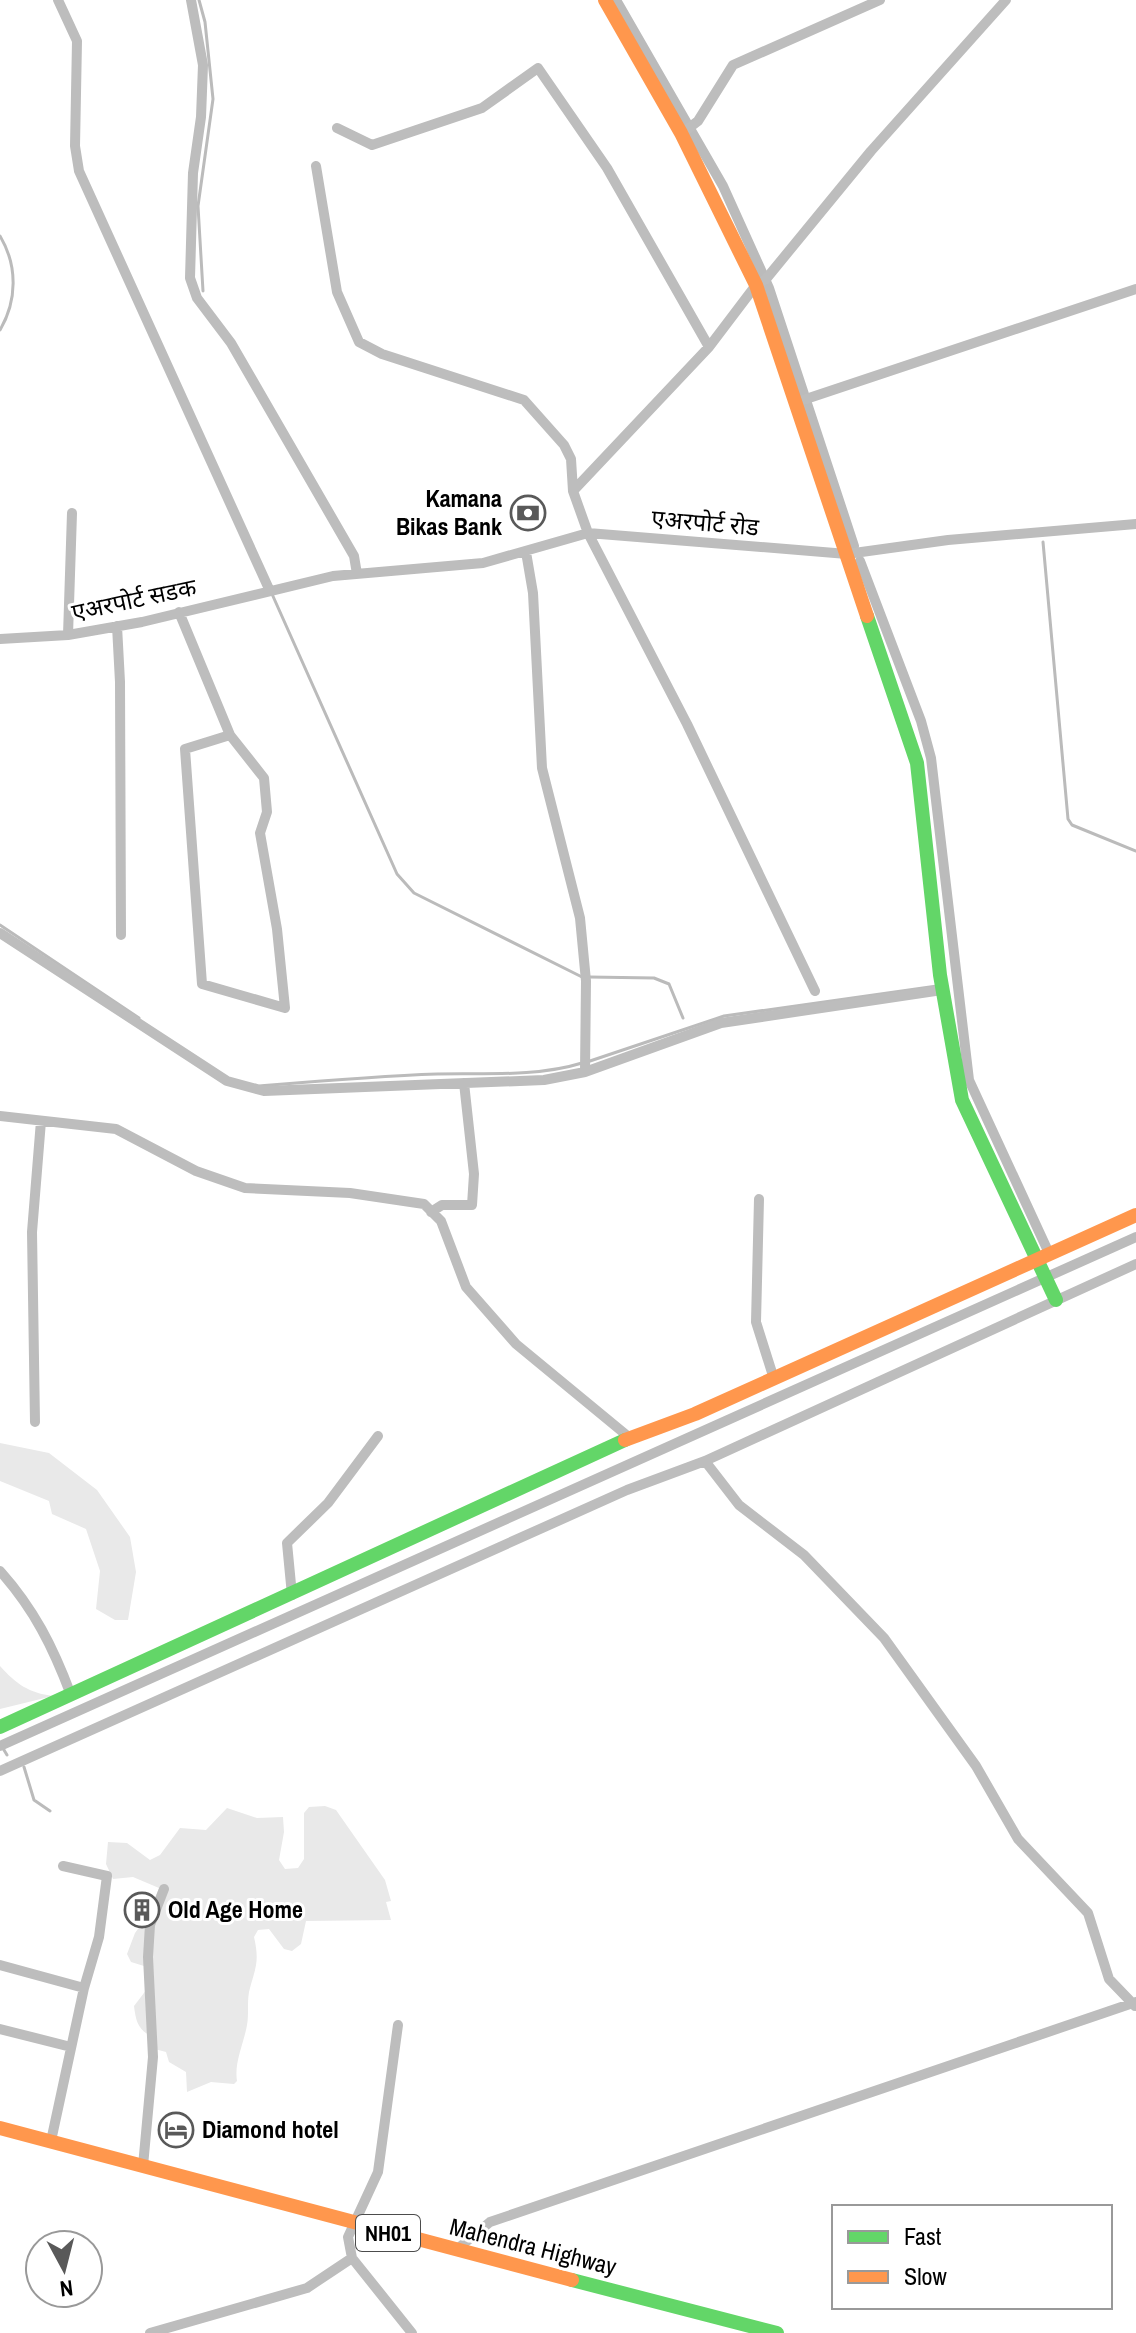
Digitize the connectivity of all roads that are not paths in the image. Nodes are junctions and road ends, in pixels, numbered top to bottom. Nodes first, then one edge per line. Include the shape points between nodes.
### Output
1 (58, 0) edge
2 (191, 0) edge
3 (605, 0) edge
4 (880, 0) edge
5 (1006, 0) edge
6 (337, 128) dead end
7 (683, 132) junction
8 (316, 166) dead end
9 (760, 282) junction
10 (1136, 289) edge
11 (709, 347) junction
12 (801, 400) junction
13 (573, 491) junction
14 (72, 513) dead end
15 (1136, 524) edge
16 (588, 533) junction
17 (526, 552) junction
18 (847, 554) junction
19 (357, 574) junction
20 (272, 588) junction
21 (179, 612) junction
22 (117, 626) junction
23 (68, 635) junction
24 (0, 639) edge
25 (230, 735) junction
26 (0, 933) edge
27 (121, 935) dead end
28 (941, 984) junction
29 (815, 991) dead end
30 (585, 1072) junction
31 (464, 1083) junction
32 (0, 1116) edge
33 (41, 1121) junction
34 (759, 1199) dead end
35 (431, 1212) junction
36 (1136, 1215) edge
37 (1038, 1261) junction
38 (1136, 1264) edge
39 (1054, 1296) junction
40 (774, 1379) junction
41 (35, 1422) dead end
42 (378, 1436) dead end
43 (630, 1438) junction
44 (705, 1461) junction
45 (0, 1571) edge
46 (292, 1595) junction
47 (71, 1695) junction
48 (0, 1727) edge
49 (0, 1771) edge
50 (63, 1866) dead end
51 (164, 1889) dead end
52 (0, 1965) edge
53 (84, 1988) junction
54 (1135, 2005) edge
55 (398, 2025) dead end
56 (0, 2029) edge
57 (71, 2047) junction
58 (0, 2128) edge
59 (51, 2141) junction
60 (143, 2166) junction
61 (354, 2224) junction
62 (456, 2250) junction
63 (352, 2258) junction
64 (150, 2333) edge
65 (412, 2333) edge
66 (777, 2333) edge

1 - 20 street via 77,41 79,171
2 - 19 street via 203,65 190,278 197,298 231,343 354,556
3 - 7 main road
4 - 7 street via 733,65 698,121
5 - 9 street
6 - 11 street via 372,145 425,130 482,108 538,68 607,168
7 - 9 main road
8 - 13 street via 337,292 359,342 524,400 564,445 571,459
9 - 11 street
9 - 12 main road
10 - 12 street
11 - 13 street
12 - 18 main road
13 - 16 street
14 - 23 street
15 - 18 street, एअरपोर्ट रोड
16 - 17 street, एअरपोर्ट रोड
16 - 18 street, एअरपोर्ट रोड
16 - 29 street via 667,683
17 - 19 street, एअरपोर्ट रोड via 483,563
17 - 30 street via 542,768 580,918
18 - 28 main road via 917,763
19 - 20 street, एअरपोर्ट रोड
20 - 21 street, एअरपोर्ट सडक
21 - 22 street, एअरपोर्ट सडक
21 - 25 street
22 - 23 street, एअरपोर्ट सडक
22 - 27 street
23 - 24 street, एअरपोर्ट सडक
25 - 25 street via 264,778 267,812 260,833 285,1008 202,984 185,749
26 - 31 street via 227,1081 247,1088
28 - 30 street via 721,1023
28 - 37 main road via 962,1100
30 - 31 street via 544,1080
31 - 35 street via 472,1205 442,1205
32 - 33 street
33 - 35 street via 116,1129 196,1171 245,1188 350,1193 424,1204
33 - 41 street via 32,1232
34 - 40 street via 756,1322
35 - 43 street via 441,1221 466,1287 476,1299 516,1344
36 - 37 main road
37 - 39 main road
37 - 40 main road
38 - 39 street
39 - 44 street
40 - 43 main road
42 - 46 street via 328,1503 287,1543
43 - 46 main road
44 - 49 street via 612,1497
44 - 54 street via 739,1505 804,1555 884,1638 976,1766 1018,1839 1088,1913 1109,1979
45 - 47 street via 51,1642
46 - 47 main road
47 - 48 main road
50 - 53 street via 107,1876 99,1937
51 - 60 street via 150,1925 153,2057
52 - 53 street
53 - 57 street
54 - 62 street via 490,2222
55 - 61 street via 380,2161
56 - 57 street
57 - 59 street
58 - 59 main road, Mahendra Highway / NH01
59 - 60 main road, Mahendra Highway / NH01
60 - 61 main road, Mahendra Highway / NH01
61 - 62 main road, Mahendra Highway / NH01
61 - 63 street via 348,2237
62 - 66 main road, Mahendra Highway / NH01
63 - 64 street via 307,2288
63 - 65 street

